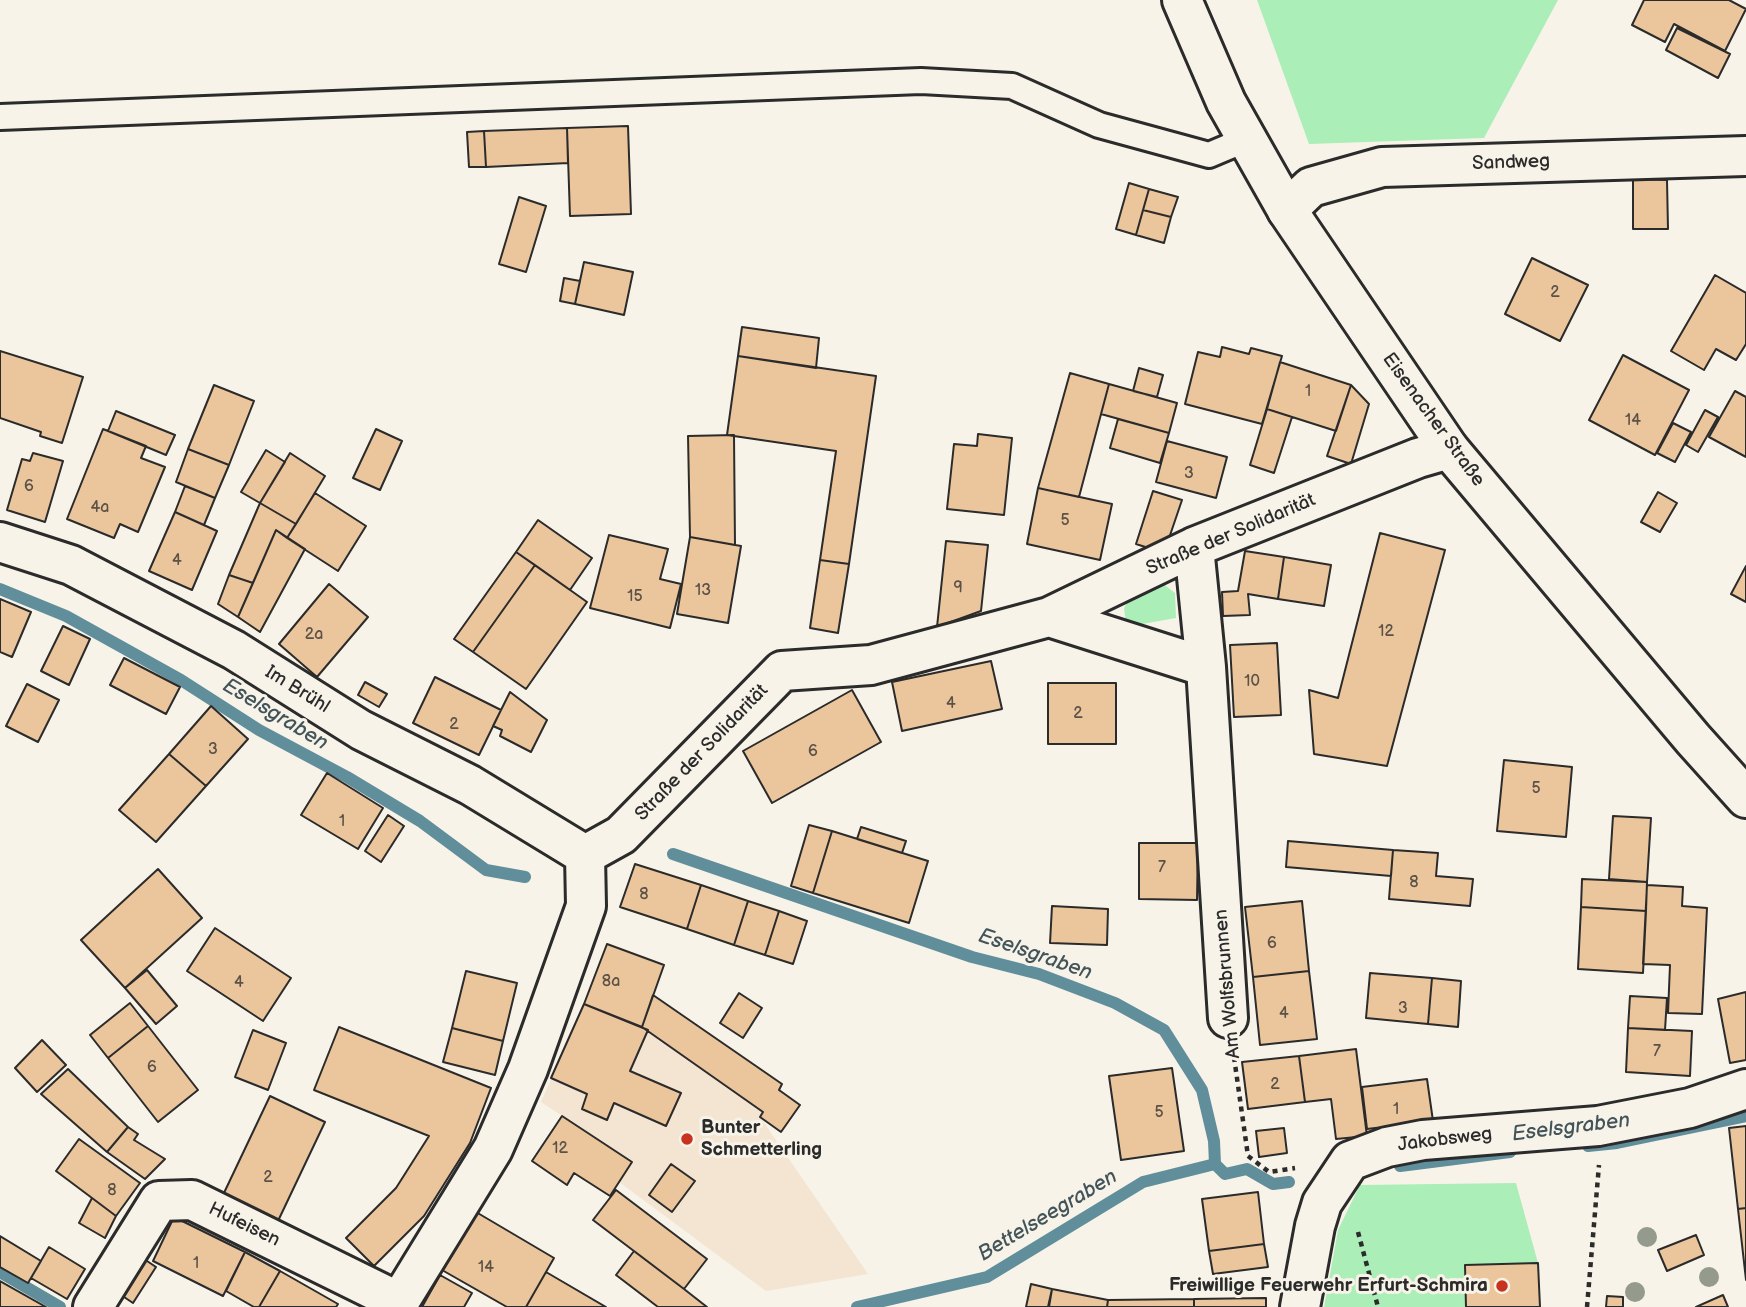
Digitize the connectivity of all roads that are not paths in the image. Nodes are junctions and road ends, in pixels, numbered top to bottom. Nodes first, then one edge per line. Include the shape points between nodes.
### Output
1 (1182, 0) edge
2 (0, 117) edge
3 (1247, 139) junction
4 (1746, 156) edge
5 (1287, 209) junction
6 (1449, 449) junction
7 (0, 542) edge
8 (1194, 547) junction
9 (1049, 618) junction
10 (1206, 667) junction
11 (1746, 798) edge
12 (585, 855) junction
13 (1228, 1018) road end
14 (1746, 1089) edge
15 (398, 1304) edge
16 (93, 1307) edge
17 (1300, 1307) edge

1 - 3 street, Eisenacher Straße
2 - 3 lane via 921,81 1012,86 1100,125 1209,155
3 - 5 street, Eisenacher Straße
4 - 5 street, Sandweg via 1382,167 1311,187
5 - 6 street, Eisenacher Straße
6 - 8 street, Straße der Solidarität
6 - 11 street, Eisenacher Straße
7 - 12 street, Im Brühl via 71,565 234,650 361,730 470,785
8 - 9 street, Straße der Solidarität
8 - 10 street, Am Wolfsbrunnen
9 - 10 street
9 - 12 street, Straße der Solidarität via 871,665 782,671 621,835
10 - 13 street, Am Wolfsbrunnen
12 - 15 street via 586,906 528,1069 492,1149
14 - 17 street, Jakobsweg via 1690,1108 1598,1126 1423,1140 1350,1161 1322,1203
15 - 16 street, Hufeisen via 192,1199 159,1201

